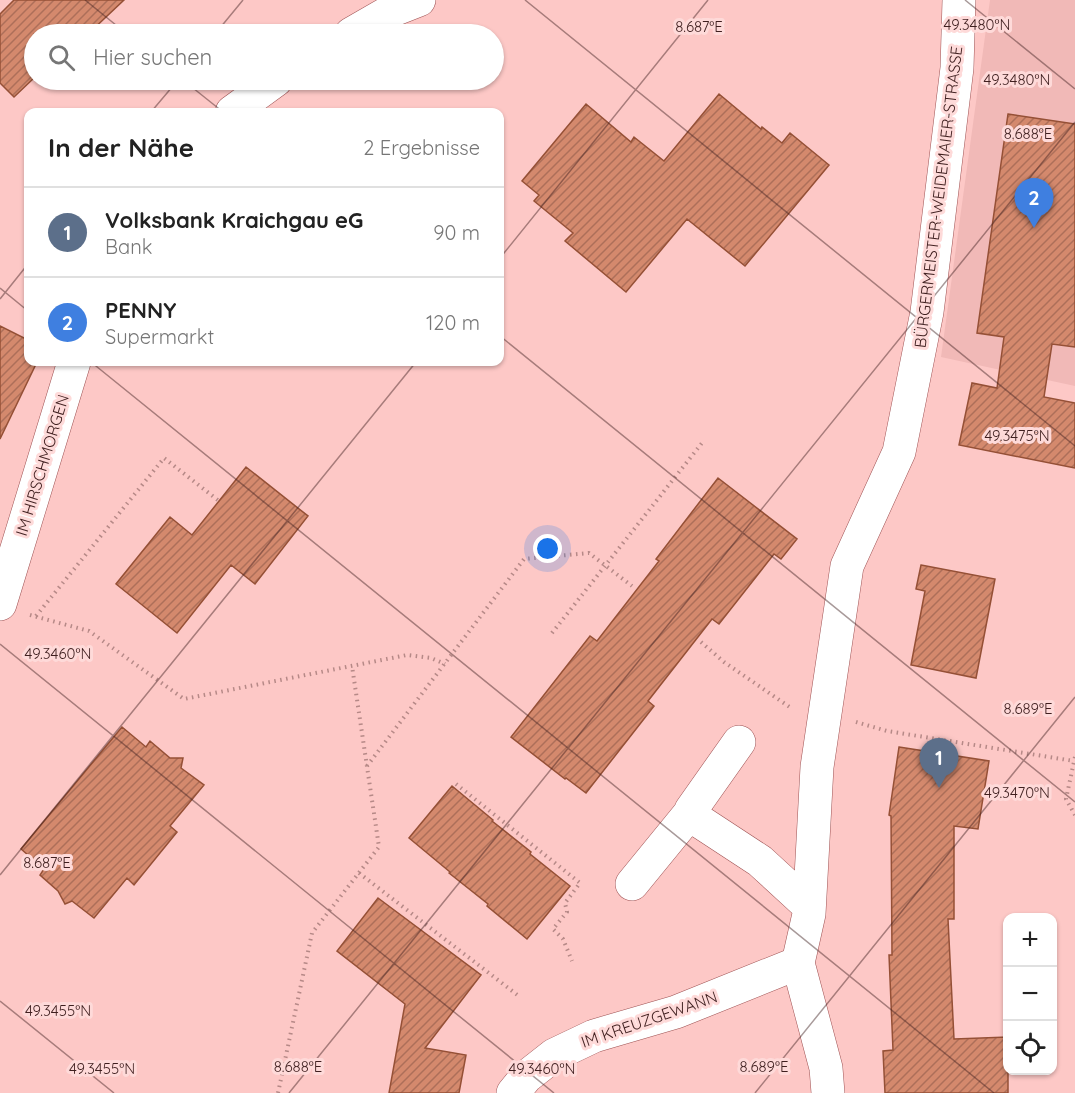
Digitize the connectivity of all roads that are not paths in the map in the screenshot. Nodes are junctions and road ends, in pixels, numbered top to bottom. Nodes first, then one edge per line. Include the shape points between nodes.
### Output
1 (419, 0) edge
2 (959, 0) edge
3 (368, 24) edge
4 (262, 90) edge
5 (238, 108) edge
6 (73, 366) edge
7 (13, 609) edge
8 (739, 742) dead end
9 (690, 813) junction
10 (632, 884) dead end
11 (809, 906) junction
12 (798, 963) junction
13 (513, 1093) edge
14 (828, 1093) edge

1 - 3 street
2 - 11 street, BÜRGERMEISTER-WEIDEMAIER-STRASSE via 957,68 927,312 899,452 847,567 817,767
4 - 5 street
6 - 7 street, IM HIRSCHMORGEN
8 - 9 street
9 - 10 street
9 - 11 street via 760,861
11 - 12 street, BÜRGERMEISTER-WEIDEMAIER-STRASSE
12 - 13 street, IM KREUZGEWANN via 676,1012 594,1036 554,1055
12 - 14 street, BÜRGERMEISTER-WEIDEMAIER-STRASSE

